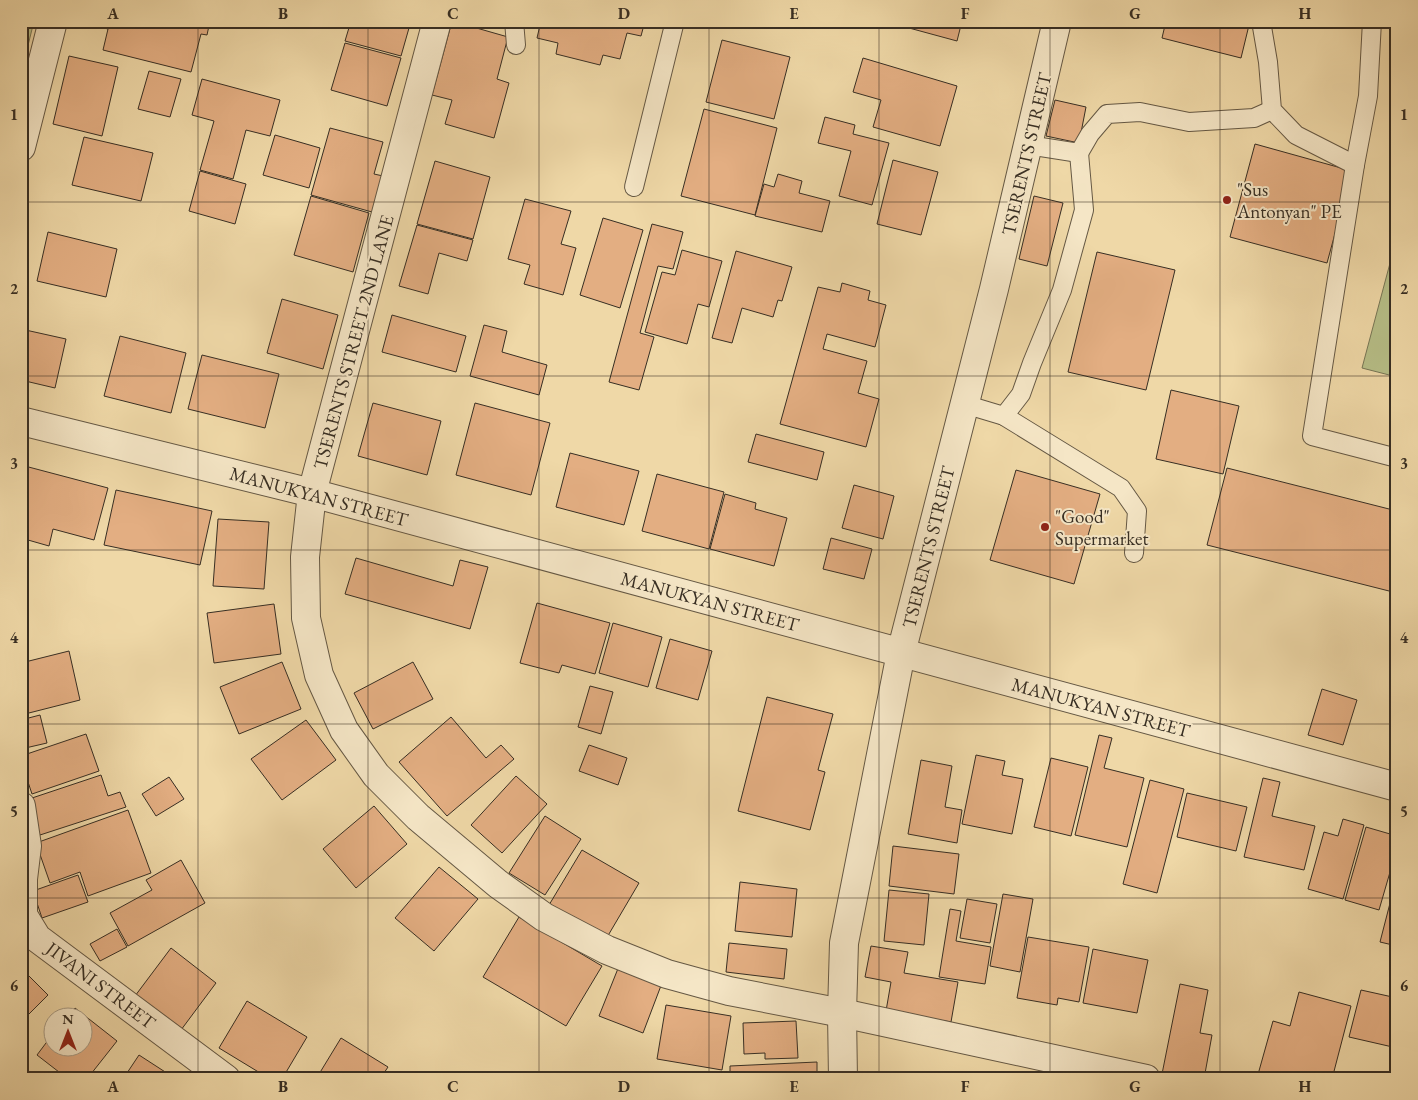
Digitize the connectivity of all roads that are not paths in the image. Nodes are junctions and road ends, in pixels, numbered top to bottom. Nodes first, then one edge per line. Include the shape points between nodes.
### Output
1 (53, 21) edge
2 (438, 21) edge
3 (514, 21) edge
4 (675, 21) edge
5 (1057, 21) edge
6 (1261, 21) edge
7 (1372, 21) edge
8 (516, 46) dead end
9 (1272, 110) junction
10 (1028, 145) junction
11 (21, 148) edge
12 (1079, 153) junction
13 (1355, 165) junction
14 (634, 187) dead end
15 (964, 404) junction
16 (1004, 416) junction
17 (21, 421) edge
18 (1397, 458) edge
19 (312, 494) junction
20 (1134, 553) dead end
21 (901, 653) junction
22 (1397, 787) edge
23 (21, 806) edge
24 (842, 1013) junction
25 (226, 1079) edge
26 (843, 1079) edge
27 (1146, 1079) edge

1 - 11 street
2 - 19 street, TSERENTS STREET 2ND LANE
3 - 8 lane
4 - 14 lane
5 - 10 street, TSERENTS STREET
6 - 9 lane
7 - 13 lane via 1368,96
9 - 12 lane via 1254,118 1189,122 1140,112 1106,114
9 - 13 lane via 1296,135
10 - 12 lane
10 - 15 street, TSERENTS STREET
12 - 16 lane via 1084,210 1062,290 1021,394
13 - 18 lane via 1312,436
15 - 16 lane
15 - 21 street, TSERENTS STREET
16 - 20 lane via 1120,488 1138,511
17 - 19 street, MANUKYAN STREET
19 - 21 street, MANUKYAN STREET
19 - 24 street, TSERENTS STREET 2ND LANE via 305,557 306,618 319,675 344,730 376,776 418,817 498,884 544,917 607,950 667,974 730,991
21 - 22 street, MANUKYAN STREET
21 - 24 street, TSERENTS STREET via 844,943
23 - 25 street, JIVANI STREET via 27,846 23,915 37,938
24 - 26 street, TSERENTS STREET
24 - 27 street, TSERENTS STREET 2ND LANE

